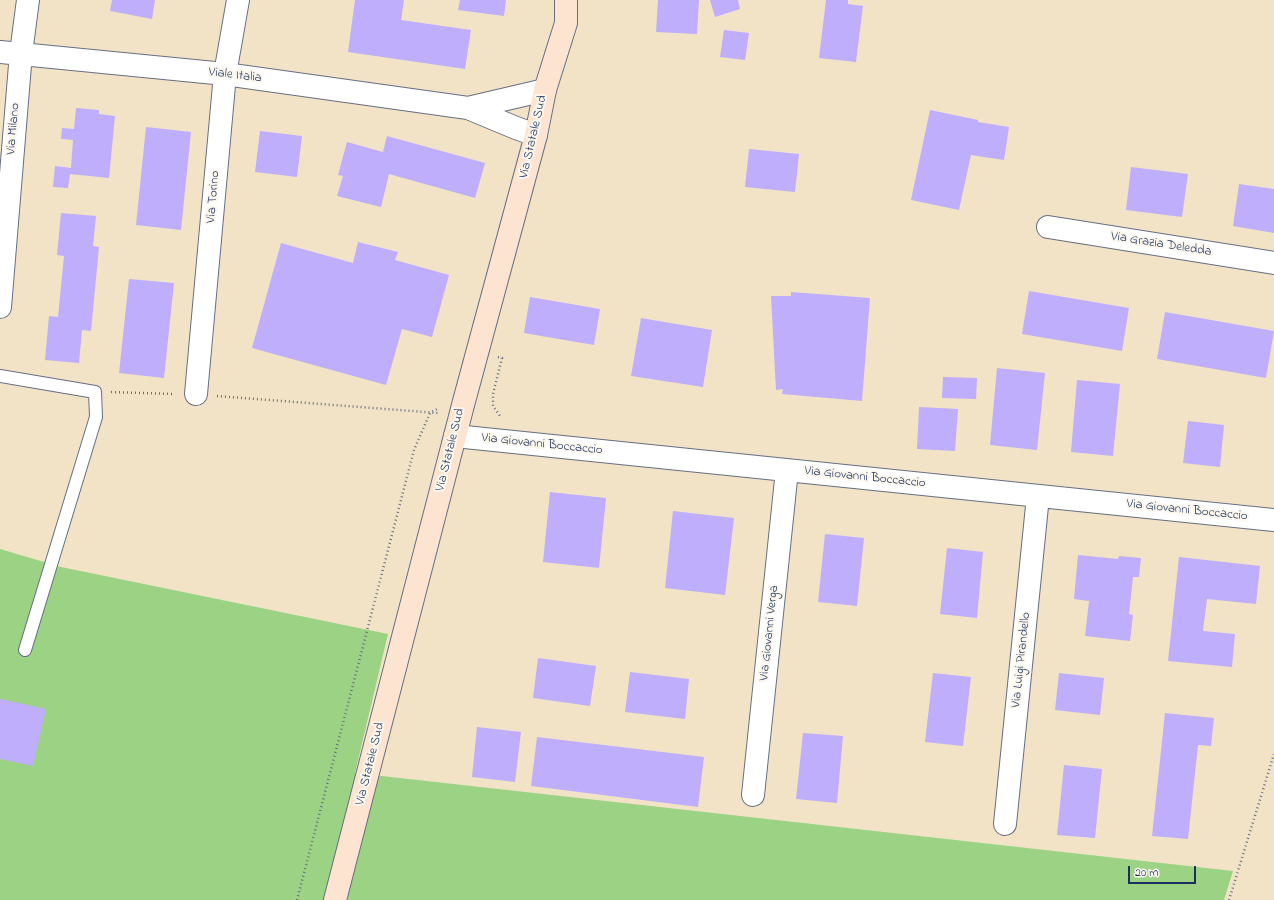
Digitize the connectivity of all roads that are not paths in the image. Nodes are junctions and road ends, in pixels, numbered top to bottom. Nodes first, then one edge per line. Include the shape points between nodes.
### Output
1 (28, 0) edge
2 (238, 0) edge
3 (566, 0) edge
4 (10, 52) edge
5 (225, 74) junction
6 (544, 90) junction
7 (468, 108) junction
8 (536, 135) junction
9 (1048, 227) dead end
10 (1274, 263) edge
11 (0, 307) edge
12 (0, 376) edge
13 (196, 394) road end
14 (455, 436) junction
15 (787, 470) junction
16 (1038, 496) junction
17 (1274, 519) edge
18 (25, 650) dead end
19 (753, 795) dead end
20 (1005, 824) dead end
21 (335, 900) edge

1 - 4 street, Via Milano
2 - 5 street, Via Torino
3 - 6 main road, Via Statale Sud via 566,23
4 - 5 street, Viale Italia
4 - 11 street, Via Milano
5 - 7 street, Viale Italia
5 - 13 street, Via Torino
6 - 7 street, Viale Italia
6 - 8 main road, Via Statale Sud
7 - 8 street, Viale Italia
8 - 14 main road, Via Statale Sud via 477,353 451,410
9 - 10 street, Via Grazia Deledda
12 - 18 lane via 95,392 96,417
14 - 15 street, Via Giovanni Boccaccio
14 - 21 main road, Via Statale Sud
15 - 16 street, Via Giovanni Boccaccio
15 - 19 street, Via Giovanni Verga
16 - 17 street, Via Giovanni Boccaccio
16 - 20 street, Via Luigi Pirandello

